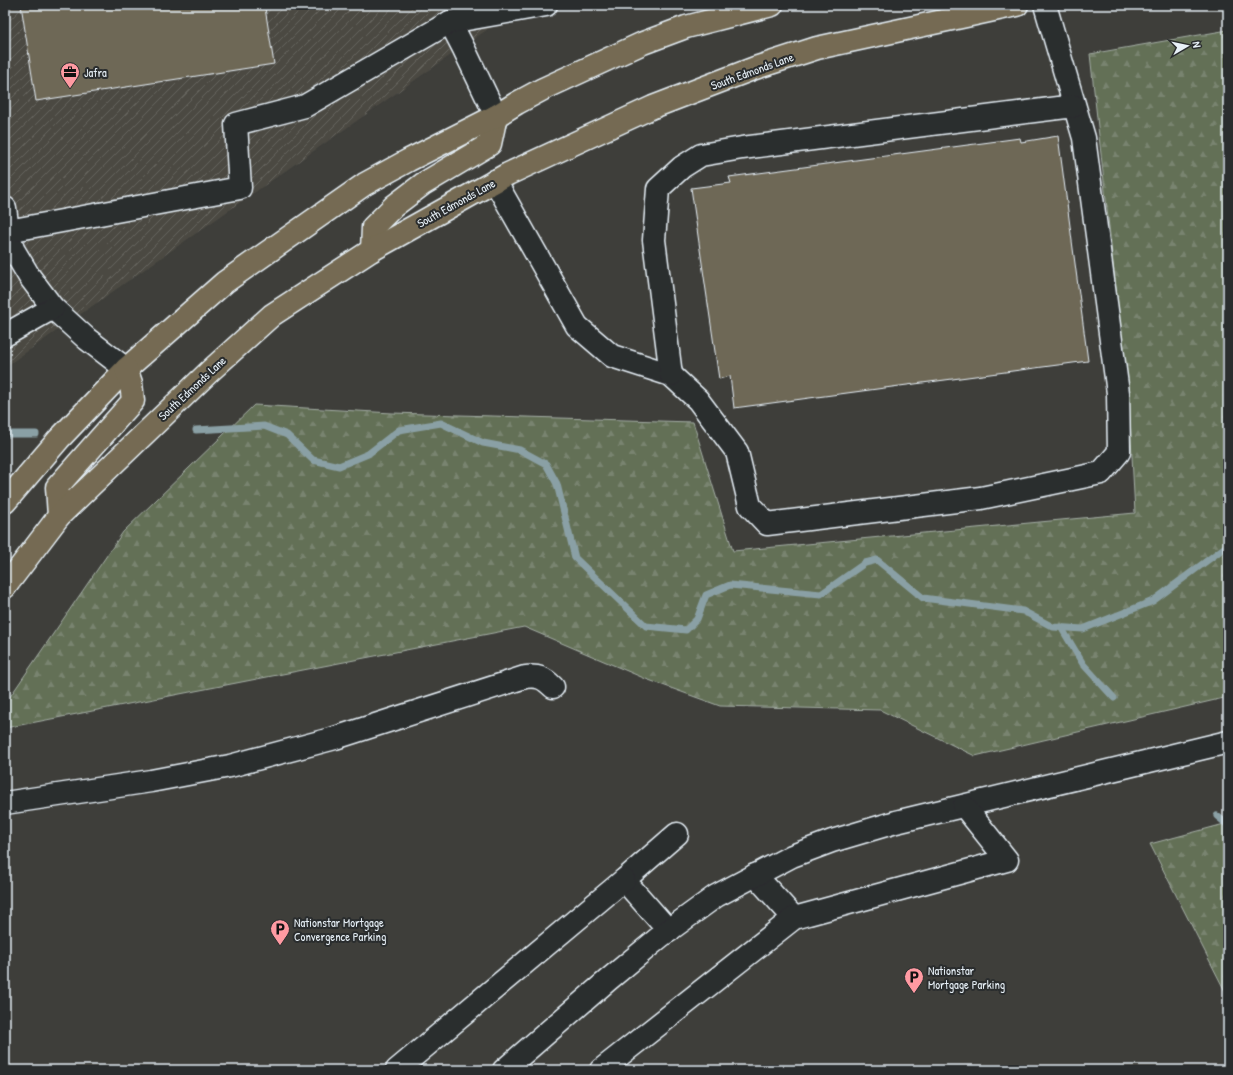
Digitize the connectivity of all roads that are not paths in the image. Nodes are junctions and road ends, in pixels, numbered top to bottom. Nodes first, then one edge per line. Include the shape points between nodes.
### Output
1 (546, 5) edge
2 (772, 5) edge
3 (1017, 5) edge
4 (1045, 5) edge
5 (450, 22) junction
6 (1074, 106) junction
7 (496, 116) junction
8 (495, 182) junction
9 (5, 206) edge
10 (8, 231) junction
11 (372, 250) junction
12 (53, 308) junction
13 (5, 335) edge
14 (126, 369) junction
15 (671, 375) junction
16 (5, 502) edge
17 (60, 516) junction
18 (5, 587) edge
19 (553, 687) dead end
20 (1228, 742) edge
21 (5, 803) edge
22 (964, 806) junction
23 (677, 834) dead end
24 (755, 875) junction
25 (624, 880) junction
26 (794, 918) junction
27 (669, 931) junction
28 (508, 1069) edge
29 (397, 1070) edge
30 (601, 1070) edge

1 - 5 street
2 - 7 main road via 686,27 643,43 544,89
3 - 8 main road, South Edmonds Lane via 817,48 762,66 653,107
4 - 6 street
5 - 7 street
5 - 10 street via 305,106 236,124 240,188
6 - 15 street via 742,148 701,156 682,167 658,190 654,240
6 - 15 street via 1084,138 1118,393 1119,452 1101,473 982,498 767,524 750,506 736,452 698,400
7 - 11 main road via 490,144 423,184 394,206 373,227
7 - 14 main road via 365,184 226,282
8 - 11 main road, South Edmonds Lane
8 - 15 street via 577,326 612,356
9 - 10 street
10 - 12 street via 13,249
11 - 17 main road, South Edmonds Lane via 272,315 210,371
12 - 13 street
12 - 14 street
14 - 16 main road
14 - 17 main road via 133,401 57,487
17 - 18 main road, South Edmonds Lane
19 - 21 street via 541,677 525,677 335,738 230,766
20 - 22 street
22 - 24 street via 832,841 792,856
22 - 26 street via 1007,860
23 - 25 street
24 - 26 street
24 - 27 street via 716,896
25 - 27 street
25 - 29 street
26 - 30 street
27 - 28 street via 608,980

